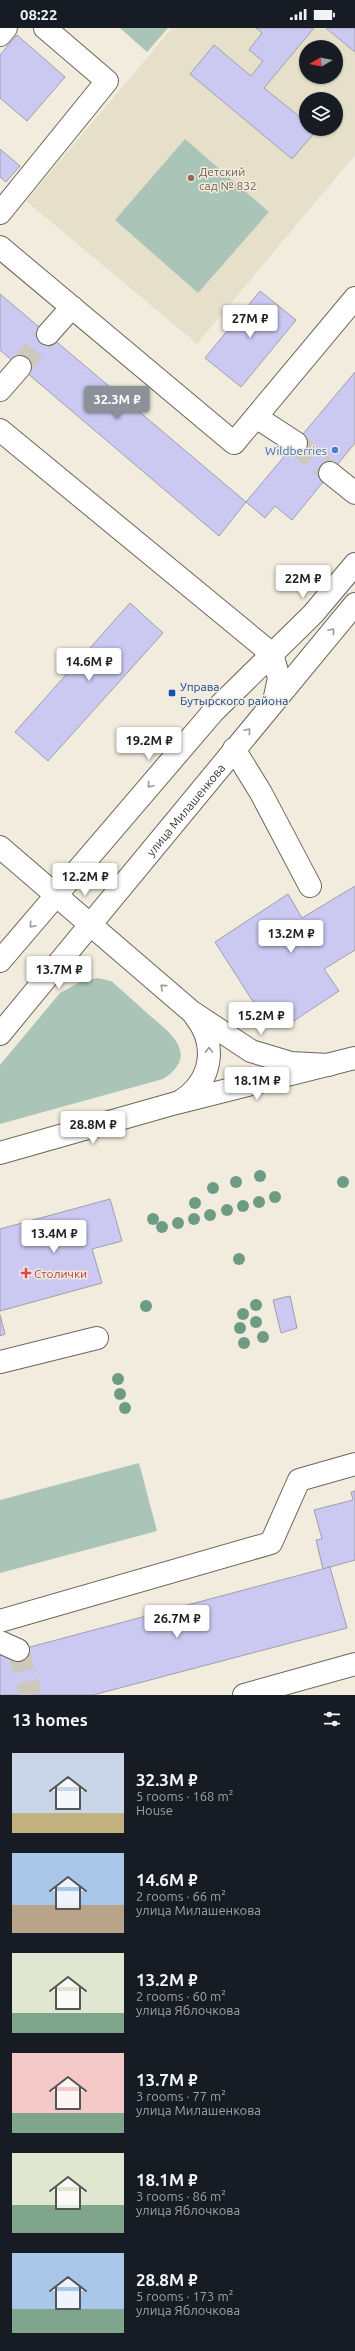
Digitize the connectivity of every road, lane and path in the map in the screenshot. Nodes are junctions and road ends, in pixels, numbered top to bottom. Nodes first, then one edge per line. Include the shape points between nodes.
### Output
1 (6, 28) edge
2 (45, 28) edge
3 (0, 35) edge
4 (0, 213) edge
5 (0, 247) edge
6 (355, 298) edge
7 (72, 307) junction
8 (48, 334) tunnel mouth
9 (20, 367) tunnel mouth
10 (0, 390) edge
11 (256, 417) junction
12 (0, 430) edge
13 (296, 444) tunnel mouth
14 (330, 473) tunnel mouth
15 (355, 493) edge
16 (355, 564) edge
17 (355, 604) edge
18 (272, 654) junction
19 (274, 701) junction
20 (234, 749) junction
21 (0, 847) edge
22 (310, 886) dead end
23 (57, 896) junction
24 (91, 924) junction
25 (0, 961) edge
26 (192, 1012) junction
27 (0, 1034) edge
28 (355, 1058) edge
29 (329, 1065) junction
30 (176, 1103) junction
31 (0, 1153) edge
32 (97, 1338) dead end
33 (0, 1362) edge
34 (355, 1464) edge
35 (0, 1621) edge
36 (355, 1664) edge
37 (244, 1695) edge

1 - 3 main road
2 - 4 main road via 107,81
5 - 7 main road
6 - 11 main road
7 - 8 main road
7 - 11 main road via 234,443
9 - 10 main road
11 - 13 main road
12 - 18 main road
14 - 15 main road
16 - 18 main road via 313,614
19 -> 17 main road, улица Милашенкова
18 - 19 main road via 279,678
18 -> 23 main road via 213,712
20 -> 19 main road, улица Милашенкова
20 - 22 main road via 262,793
20 - 24 main road, улица Милашенкова
21 - 23 main road
23 - 24 main road
23 -> 25 main road
26 -> 24 main road
24 - 27 main road, улица Милашенкова
26 - 29 main road via 251,1051 291,1063
30 -> 26 main road via 192,1094 209,1062 209,1044 203,1027
28 - 29 main road
29 - 30 main road
30 - 31 main road
32 - 33 main road
34 - 35 main road via 300,1480 271,1543
36 - 37 main road

